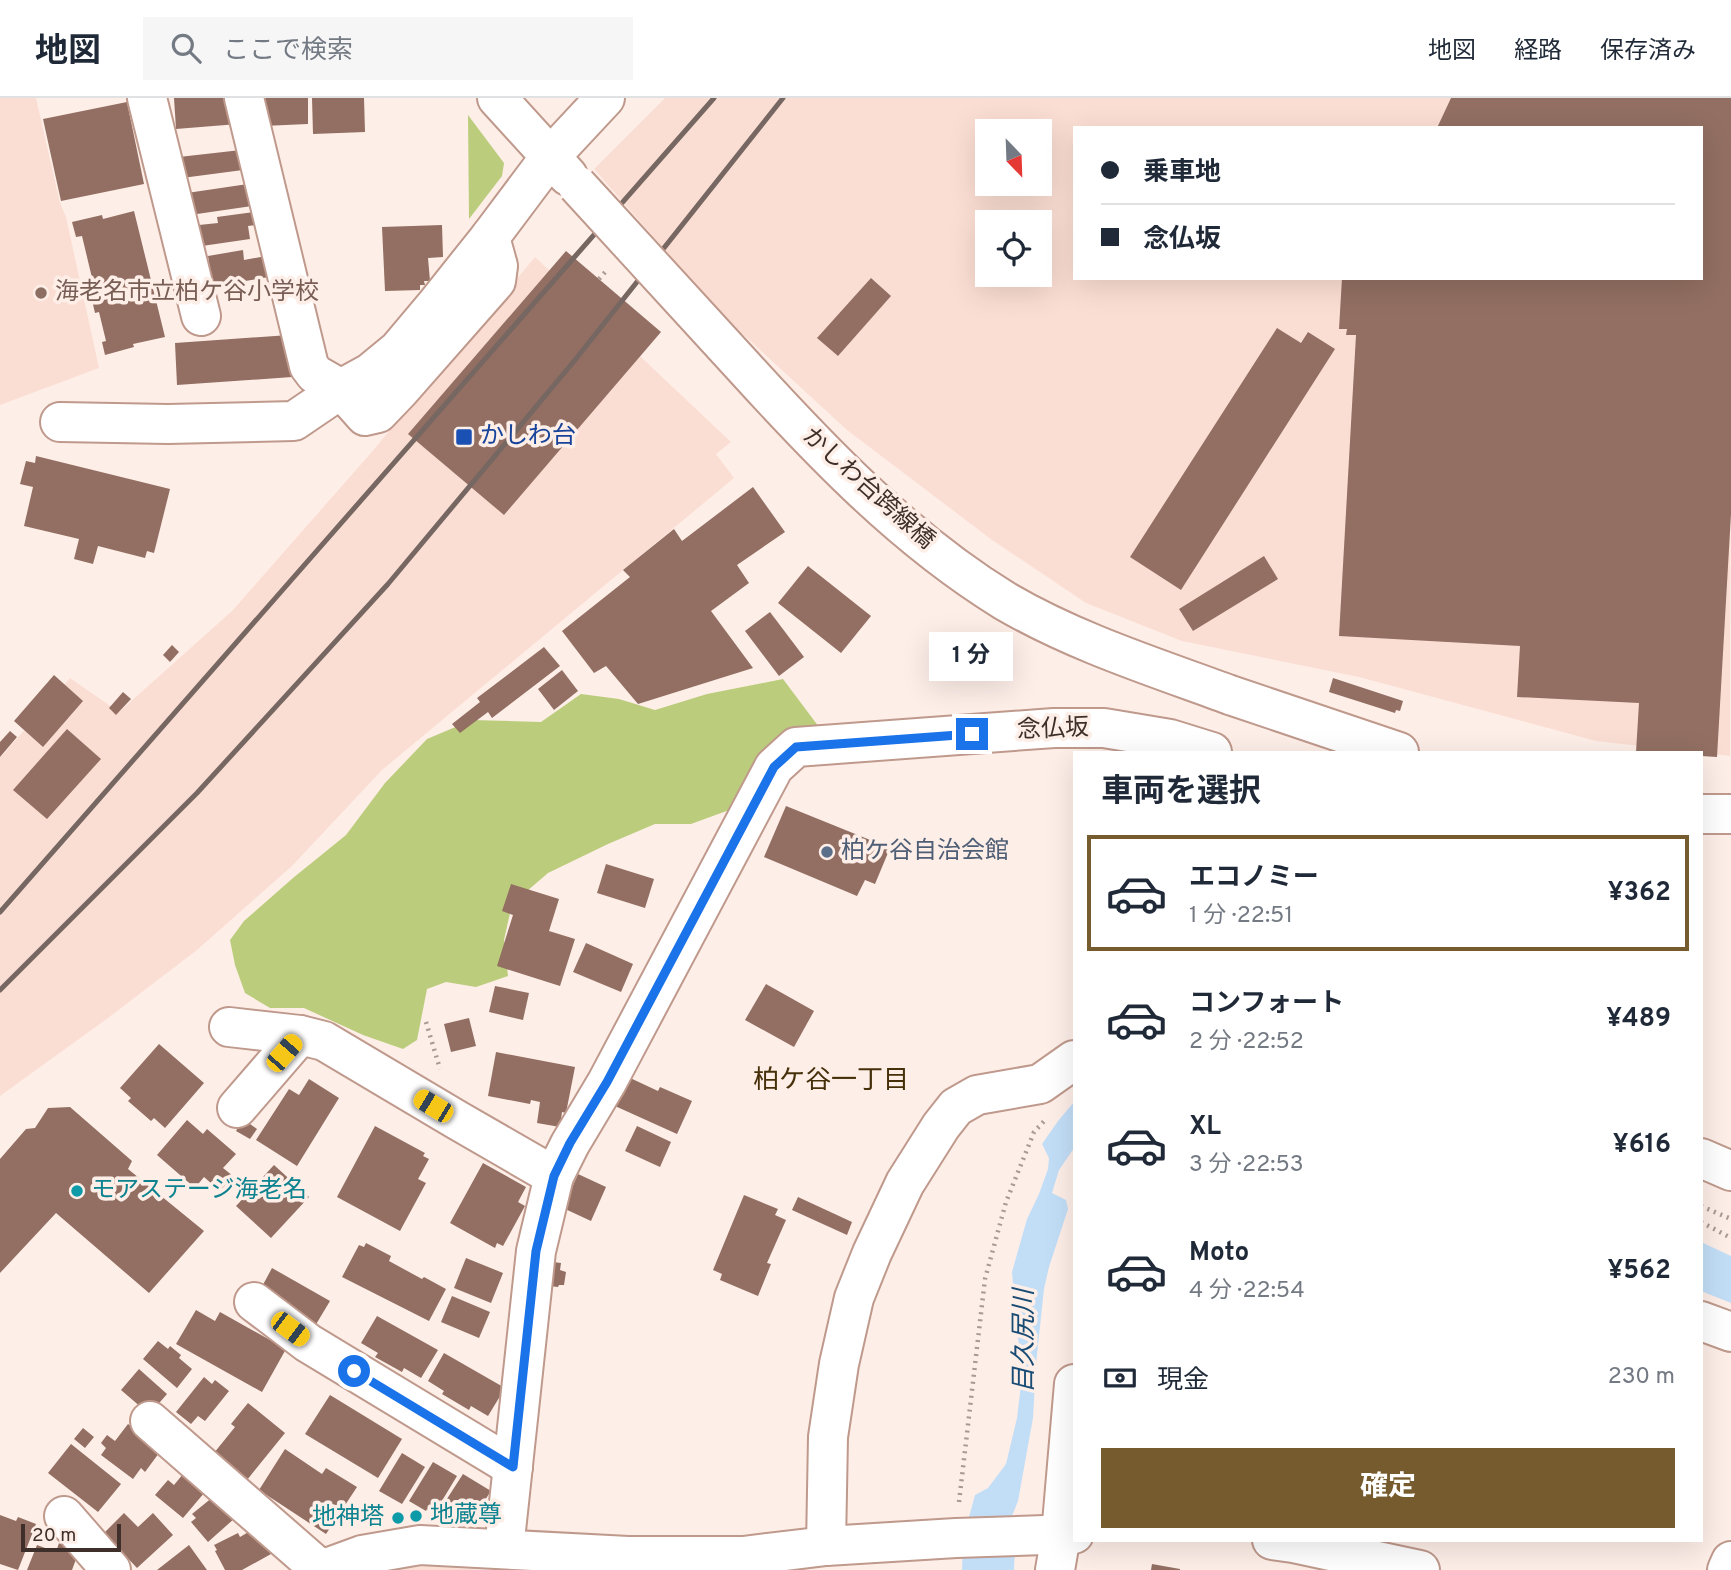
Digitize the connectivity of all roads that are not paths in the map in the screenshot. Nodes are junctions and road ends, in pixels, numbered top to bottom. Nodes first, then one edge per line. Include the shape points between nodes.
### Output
1 (147, 98) edge
2 (244, 98) edge
3 (497, 98) edge
4 (605, 98) edge
5 (550, 157) junction
6 (201, 316) dead end
7 (341, 389) junction
8 (60, 422) dead end
9 (1209, 751) edge
10 (1396, 751) edge
11 (1703, 814) edge
12 (1731, 814) edge
13 (229, 1027) dead end
14 (300, 1035) junction
15 (1073, 1060) edge
16 (237, 1108) dead end
17 (1703, 1159) edge
18 (1731, 1171) edge
19 (554, 1176) junction
20 (254, 1302) dead end
21 (1703, 1322) edge
22 (1731, 1332) edge
23 (1073, 1400) edge
24 (150, 1421) dead end
25 (513, 1467) junction
26 (64, 1516) dead end
27 (1293, 1542) edge
28 (826, 1546) junction
29 (1064, 1546) edge
30 (504, 1549) junction
31 (1731, 1561) edge
32 (743, 1563) edge
33 (111, 1570) edge
34 (321, 1570) edge
35 (1420, 1570) edge
36 (1727, 1570) edge

1 - 6 street
2 - 7 street via 309,366
3 - 5 street, かしわ台跨線橋
4 - 5 street
5 - 7 street via 398,350
5 - 10 street, かしわ台跨線橋, bridge via 808,437 894,519 956,568 1062,631 1117,654
7 - 8 street via 295,421
9 - 19 street, 念仏坂 via 1104,728 796,747 774,767
11 - 12 street
13 - 14 street
14 - 16 street
14 - 19 street via 324,1041
15 - 28 street via 1041,1084 976,1095 956,1107 905,1184 853,1298 828,1437
17 - 18 street
19 - 25 street via 536,1251
20 - 25 street via 308,1343
21 - 22 street
23 - 29 street
24 - 34 street
25 - 30 street
26 - 33 street
27 - 35 street
28 - 29 street via 1020,1536
28 - 32 street
30 - 32 street
30 - 34 street via 419,1545 362,1555
31 - 36 street

